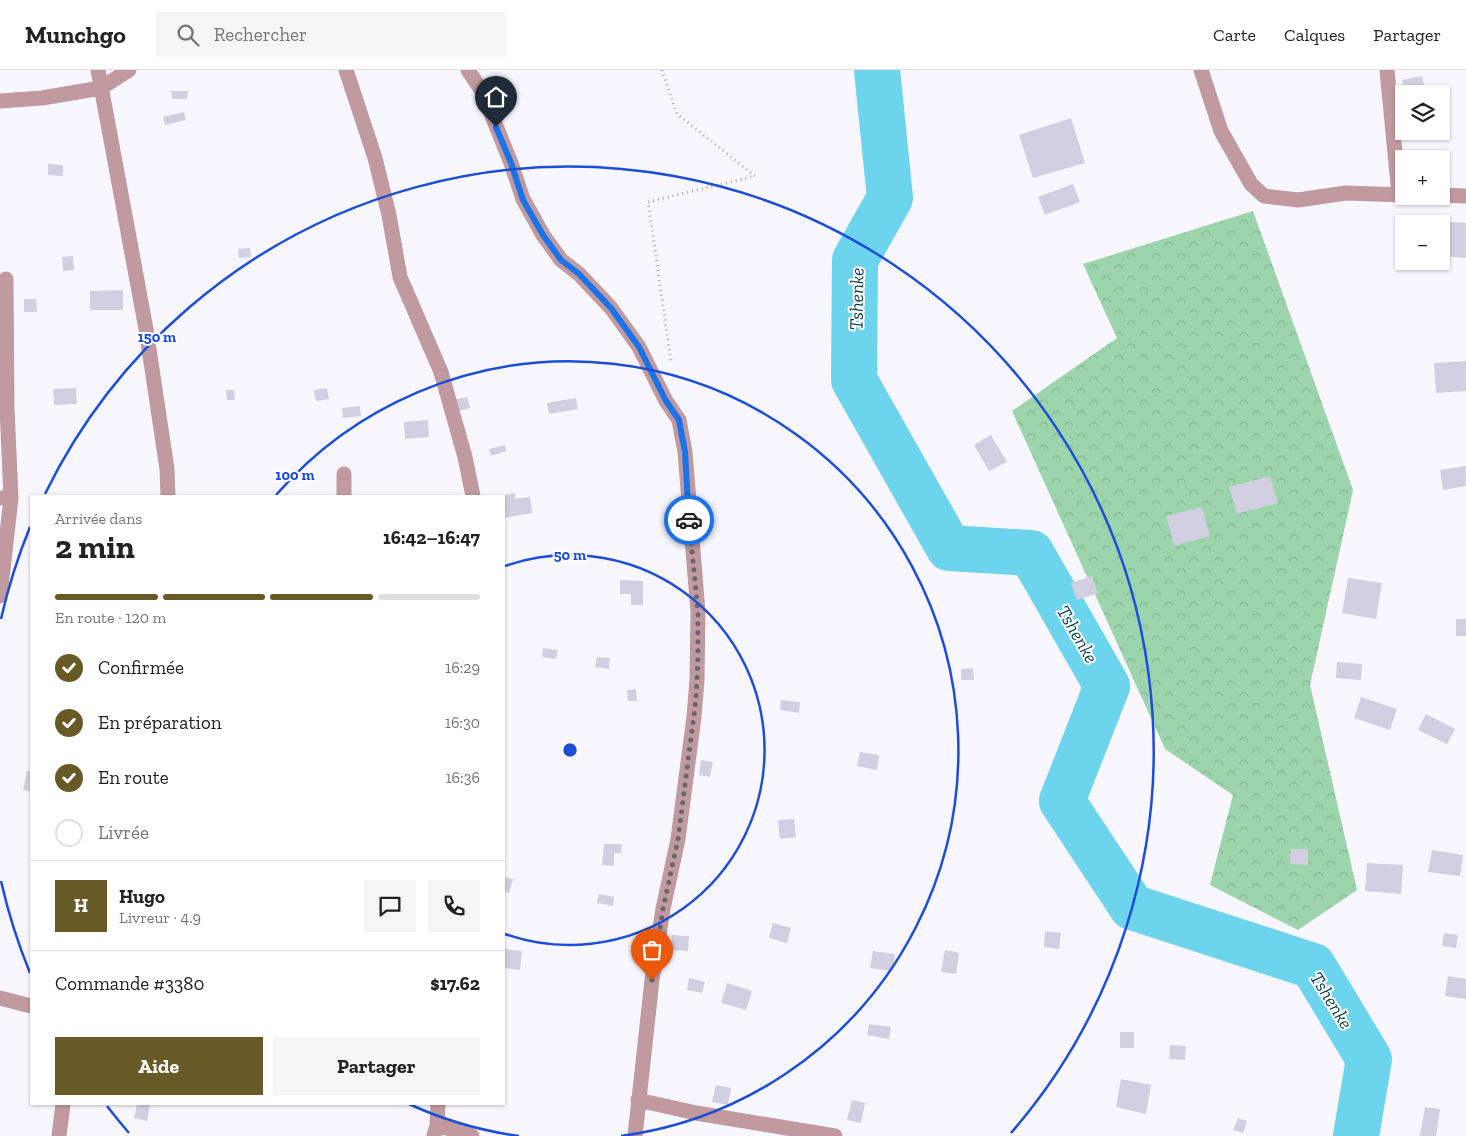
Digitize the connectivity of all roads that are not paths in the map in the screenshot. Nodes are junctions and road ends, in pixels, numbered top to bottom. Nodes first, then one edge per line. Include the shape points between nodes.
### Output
1 (98, 70) edge
2 (129, 70) edge
3 (346, 70) edge
4 (468, 70) edge
5 (1200, 70) edge
6 (1387, 70) edge
7 (101, 88) junction
8 (0, 101) edge
9 (1397, 150) edge
10 (1395, 195) edge
11 (1450, 195) edge
12 (1466, 196) edge
13 (6, 279) dead end
14 (344, 474) dead end
15 (168, 495) edge
16 (344, 495) edge
17 (473, 495) edge
18 (5, 498) edge
19 (0, 596) edge
20 (0, 998) edge
21 (30, 1006) edge
22 (638, 1100) junction
23 (63, 1105) edge
24 (438, 1105) edge
25 (436, 1130) edge
26 (59, 1136) edge
27 (472, 1136) edge
28 (635, 1136) edge
29 (835, 1136) edge

1 - 7 street
2 - 7 street
3 - 17 street via 377,166 400,277 441,372
4 - 22 street via 482,91 523,200 561,260 611,308 639,347 679,420 685,452 698,612 697,680 678,839 661,918
5 - 10 street via 1221,131 1250,184 1264,196 1298,200 1346,193
6 - 9 street
7 - 8 street
7 - 15 street via 146,329
11 - 12 street
13 - 18 street
14 - 16 street
18 - 19 street
20 - 21 street
22 - 28 street
22 - 29 street
23 - 26 street
24 - 25 street
25 - 27 street

